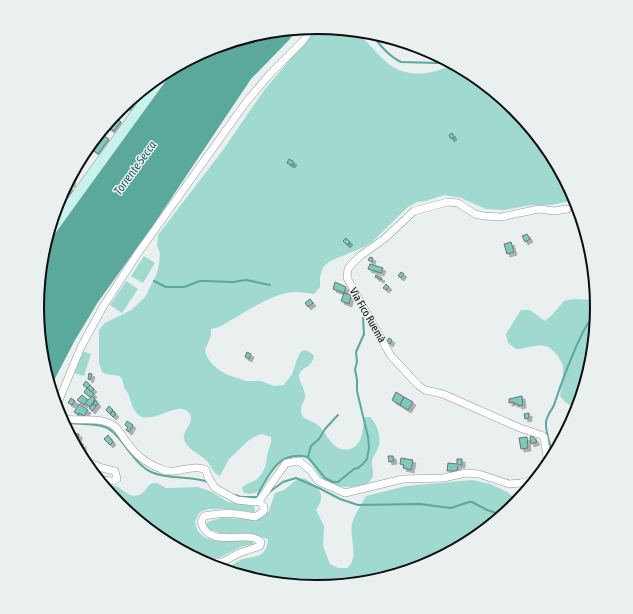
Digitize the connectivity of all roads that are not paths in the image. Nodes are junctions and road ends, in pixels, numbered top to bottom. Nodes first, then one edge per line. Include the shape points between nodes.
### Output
1 (308, 34) edge
2 (143, 96) edge
3 (74, 200) junction
4 (64, 203) edge
5 (567, 209) dead end
6 (60, 213) edge
7 (59, 399) edge
8 (68, 420) edge
9 (546, 454) edge
10 (94, 465) edge
11 (106, 481) edge
12 (526, 482) edge
13 (259, 501) junction
14 (219, 562) edge

1 - 7 street via 247,101 138,253 104,305 81,347
2 - 3 main road
3 - 4 street
3 - 6 main road
5 - 9 street, Via Fico Ruemà via 540,209 501,217 475,214 458,203 448,202 414,211 384,239 360,256 348,269 347,278 391,356 418,385 541,435 544,437
8 - 13 street via 104,421 115,426 142,460 162,470 203,468 215,488 237,500
10 - 11 street via 115,471 117,479
12 - 13 street via 509,484 479,474 466,473 443,478 403,479 345,493 318,482 310,470 299,461 292,461 286,463
13 - 14 street via 264,507 263,512 255,517 234,512 204,516 201,522 208,534 218,538 258,539 261,542 260,546

